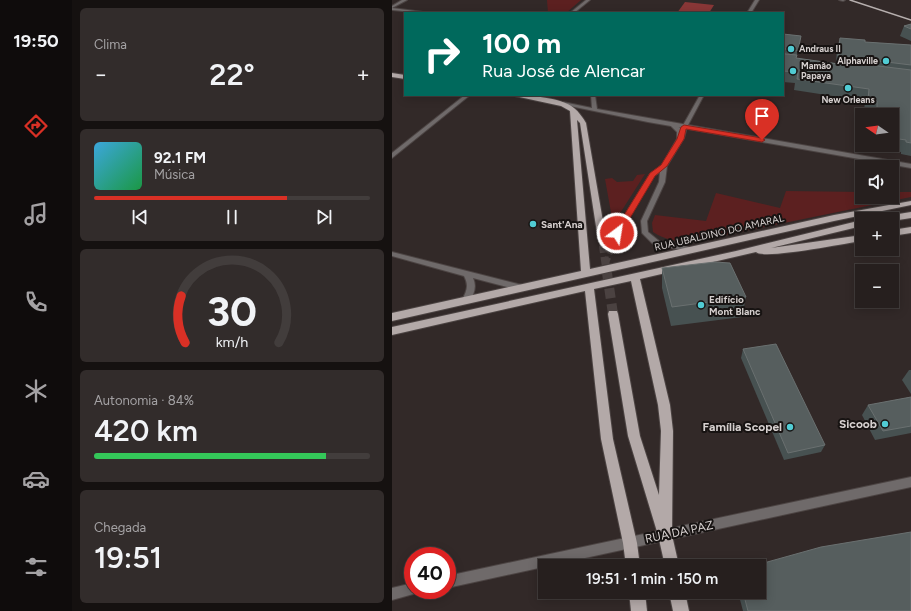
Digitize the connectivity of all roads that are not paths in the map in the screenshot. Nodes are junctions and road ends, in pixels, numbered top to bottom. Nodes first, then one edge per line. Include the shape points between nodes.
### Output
1 (405, 0) edge
2 (588, 0) edge
3 (757, 0) edge
4 (392, 8) edge
5 (417, 12) edge
6 (573, 12) edge
7 (750, 12) edge
8 (392, 74) edge
9 (404, 77) edge
10 (467, 96) edge
11 (519, 96) edge
12 (593, 96) edge
13 (701, 96) edge
14 (563, 104) junction
15 (573, 110) junction
16 (595, 110) junction
17 (673, 125) junction
18 (684, 127) junction
19 (680, 139) junction
20 (392, 156) edge
21 (664, 166) junction
22 (911, 166) edge
23 (911, 203) edge
24 (911, 215) edge
25 (899, 217) edge
26 (855, 225) edge
27 (911, 230) edge
28 (601, 233) tunnel mouth
29 (617, 233) tunnel mouth
30 (899, 233) edge
31 (855, 239) edge
32 (694, 250) junction
33 (392, 254) edge
34 (736, 254) junction
35 (467, 274) junction
36 (586, 274) junction
37 (635, 276) junction
38 (589, 286) junction
39 (522, 288) junction
40 (466, 300) junction
41 (614, 314) tunnel mouth
42 (392, 317) edge
43 (392, 331) edge
44 (911, 482) edge
45 (665, 535) junction
46 (630, 543) junction
47 (632, 559) edge
48 (670, 559) edge
49 (456, 580) edge
50 (404, 591) edge
51 (392, 594) edge
52 (638, 599) edge
53 (678, 599) edge
54 (639, 611) edge
55 (680, 611) edge

1 - 4 street
2 - 6 street
3 - 7 street
4 - 5 street
8 - 9 main road
10 - 20 street
11 - 14 main road
12 - 16 street
13 - 18 street
14 - 15 main road
14 - 16 street
15 - 28 main road via 584,125
15 - 36 main road
16 - 17 street
17 - 18 street
17 - 19 street via 680,131
18 - 19 street
18 - 22 street
19 - 21 street
21 - 29 street via 652,175
21 - 32 street via 662,182 644,221 645,233 656,243
23 - 32 main road, RUA UBALDINO DO AMARAL
24 - 25 main road
26 - 34 main road
27 - 30 main road
31 - 34 main road via 779,251
32 - 36 main road, RUA UBALDINO DO AMARAL
33 - 35 street
34 - 37 main road
35 - 39 street
35 - 40 street via 472,283
36 - 39 main road, RUA UBALDINO DO AMARAL
37 - 38 main road
37 - 45 main road via 664,405 667,431
38 - 43 main road
38 - 46 main road via 607,439
39 - 40 main road, RUA UBALDINO DO AMARAL
40 - 42 main road, RUA UBALDINO DO AMARAL
41 - 45 main road via 634,436
44 - 45 street, RUA DA PAZ
45 - 46 street, RUA DA PAZ
45 - 48 main road
46 - 47 main road
46 - 49 street, RUA DA PAZ
50 - 51 street
52 - 54 main road
53 - 55 main road

